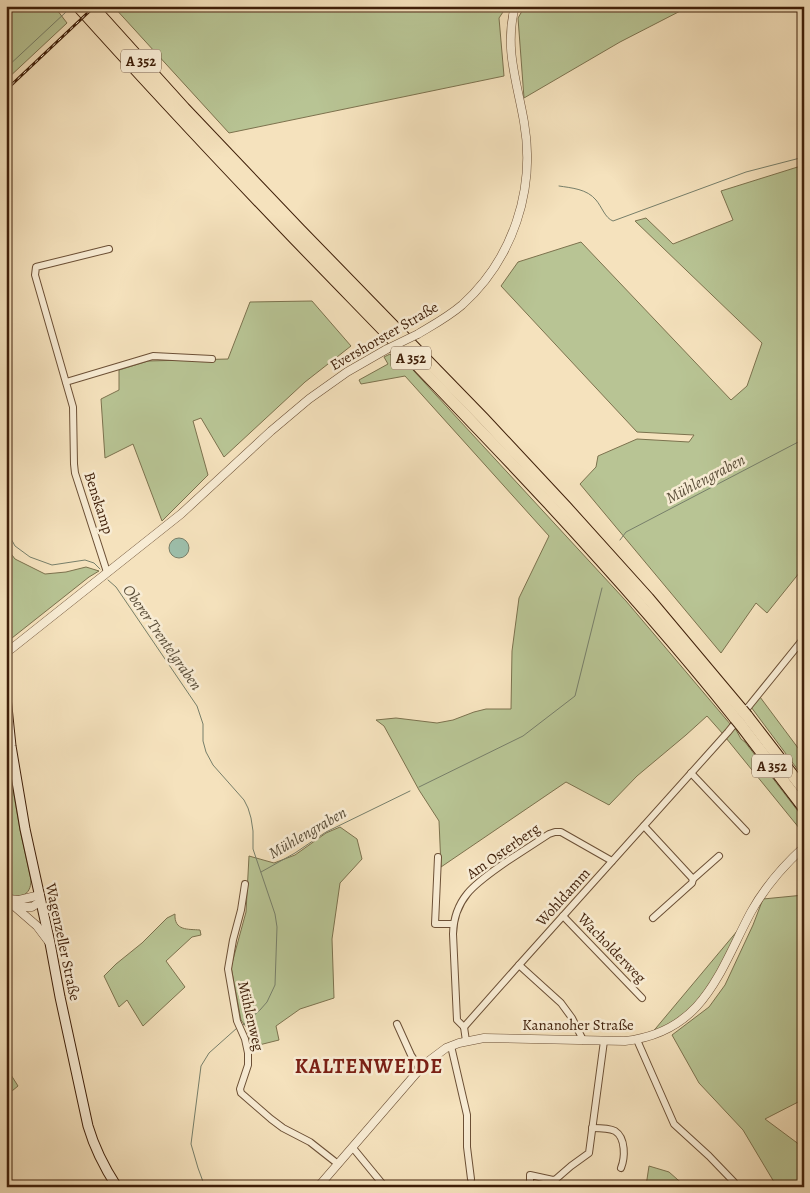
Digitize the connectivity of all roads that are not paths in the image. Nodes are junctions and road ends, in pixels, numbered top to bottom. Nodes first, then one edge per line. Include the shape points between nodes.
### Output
1 (78, 6) edge
2 (515, 6) edge
3 (94, 9) edge
4 (109, 249) dead end
5 (212, 359) dead end
6 (66, 382) junction
7 (108, 572) junction
8 (804, 638) edge
9 (798, 647) junction
10 (6, 653) edge
11 (804, 653) edge
12 (6, 696) edge
13 (741, 717) junction
14 (691, 773) junction
15 (804, 790) edge
16 (804, 808) edge
17 (644, 826) junction
18 (746, 831) dead end
19 (804, 847) edge
20 (719, 856) dead end
21 (438, 857) dead end
22 (612, 861) junction
23 (693, 879) junction
24 (245, 884) dead end
25 (40, 898) junction
26 (6, 899) edge
27 (17, 908) junction
28 (564, 916) junction
29 (653, 918) dead end
30 (453, 924) junction
31 (50, 943) junction
32 (519, 964) junction
33 (642, 998) dead end
34 (397, 1024) dead end
35 (464, 1027) junction
36 (583, 1040) junction
37 (636, 1040) junction
38 (604, 1041) junction
39 (466, 1042) junction
40 (451, 1046) junction
41 (420, 1069) junction
42 (592, 1128) junction
43 (353, 1148) junction
44 (338, 1164) junction
45 (621, 1168) dead end
46 (471, 1179) dead end
47 (118, 1187) edge
48 (318, 1187) edge
49 (385, 1187) edge
50 (530, 1187) edge
51 (736, 1187) edge

1 - 13 highway, A 352 via 292,236 553,508
2 - 7 street, Evershorster Straße, bridge via 511,58 524,121 527,177 523,203 509,241 492,271 463,304 441,321 347,372 309,399 181,514
3 - 13 highway, A 352 via 184,108 549,488 648,598
4 - 6 street, Benskamp via 36,267 35,275
5 - 6 street via 153,356
6 - 7 street, Benskamp via 73,407 75,473
7 - 10 street, Evershorster Straße
8 - 9 street, Wohldamm
9 - 11 street
9 - 14 street, Wohldamm
12 - 25 main road, Wagenzeller Straße via 17,788
13 - 15 highway, A 352
13 - 16 highway, A 352
14 - 17 street, Wohldamm
14 - 18 street
17 - 22 street, Wohldamm
17 - 23 street
19 - 37 street, Kananoher Straße via 763,893 717,980 695,1009 673,1026
20 - 23 street
21 - 30 street via 435,924
22 - 28 street, Wohldamm
22 - 30 street, Am Osterberg via 561,832 554,832 477,883 460,904
23 - 29 street
24 - 44 street, Mühlenweg via 228,969 235,1013 248,1053 248,1066 240,1089 271,1119 310,1142
25 - 26 street
25 - 27 street via 32,907
25 - 31 main road, Wagenzeller Straße
26 - 27 street
27 - 31 street
28 - 32 street, Wohldamm
28 - 33 street, Wacholderweg
30 - 35 street, Am Osterberg via 457,1020
31 - 47 main road, Wagenzeller Straße via 90,1134 98,1156
32 - 35 street, Wohldamm
32 - 36 street via 561,1003
34 - 41 street
35 - 39 street
36 - 38 street, Kananoher Straße
36 - 39 street, Kananoher Straße via 484,1038
37 - 38 street, Kananoher Straße
37 - 51 street via 674,1124 709,1156
38 - 42 street
39 - 40 street, Kananoher Straße
40 - 41 street, Kananoher Straße
40 - 46 street via 467,1115
41 - 43 street, Kananoher Straße
42 - 45 street via 614,1130 619,1134 624,1152
42 - 50 street via 587,1155 556,1179 530,1176
43 - 44 street, Kananoher Straße
43 - 49 street
44 - 48 street, Kananoher Straße

